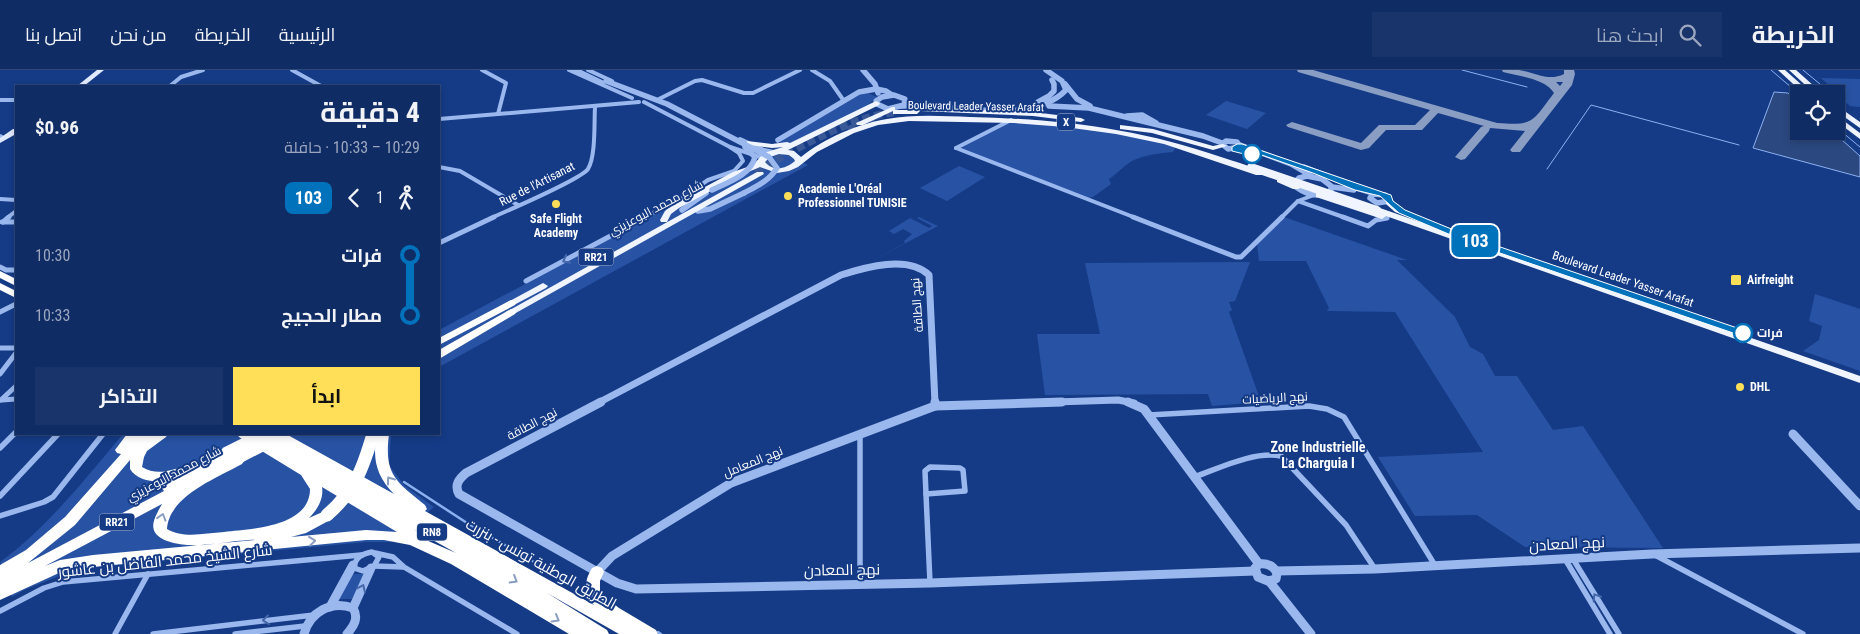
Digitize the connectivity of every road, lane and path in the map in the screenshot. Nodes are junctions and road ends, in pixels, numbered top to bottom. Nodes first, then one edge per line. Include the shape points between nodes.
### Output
1 (101, 70) edge
2 (105, 70) edge
3 (203, 70) edge
4 (292, 70) edge
5 (482, 70) edge
6 (569, 70) edge
7 (575, 70) edge
8 (582, 70) edge
9 (588, 70) edge
10 (800, 70) edge
11 (812, 70) edge
12 (864, 70) edge
13 (1046, 70) edge
14 (1781, 70) edge
15 (1792, 70) edge
16 (1052, 80) dead end
17 (604, 82) junction
18 (1065, 84) junction
19 (81, 85) edge
20 (85, 85) edge
21 (171, 85) edge
22 (318, 85) edge
23 (1798, 85) edge
24 (1810, 85) edge
25 (645, 94) junction
26 (840, 94) junction
27 (855, 95) junction
28 (892, 95) junction
29 (650, 96) junction
30 (878, 96) junction
31 (632, 99) junction
32 (659, 99) junction
33 (0, 100) edge
34 (15, 100) edge
35 (844, 101) junction
36 (642, 102) junction
37 (904, 103) junction
38 (622, 104) junction
39 (1038, 106) junction
40 (595, 107) junction
41 (1014, 108) junction
42 (915, 109) dead end
43 (894, 110) junction
44 (498, 114) junction
45 (1845, 114) edge
46 (842, 118) tunnel mouth
47 (440, 119) edge
48 (875, 121) tunnel mouth
49 (1084, 121) junction
50 (994, 123) junction
51 (1845, 124) edge
52 (1860, 126) edge
53 (1124, 127) junction
54 (15, 130) edge
55 (1188, 131) junction
56 (1860, 137) edge
57 (0, 138) edge
58 (778, 140) dead end
59 (750, 144) junction
60 (1224, 144) junction
61 (730, 147) junction
62 (1237, 147) junction
63 (778, 152) junction
64 (811, 152) junction
65 (762, 160) junction
66 (1285, 161) junction
67 (799, 162) junction
68 (1253, 166) junction
69 (440, 167) edge
70 (775, 171) junction
71 (730, 172) junction
72 (1304, 177) junction
73 (1313, 177) junction
74 (708, 180) junction
75 (1329, 185) junction
76 (716, 186) junction
77 (1297, 188) junction
78 (1358, 188) junction
79 (1317, 195) junction
80 (1373, 195) junction
81 (0, 199) edge
82 (15, 200) edge
83 (1298, 201) junction
84 (1389, 202) joint
85 (518, 206) junction
86 (682, 210) junction
87 (1375, 210) junction
88 (698, 211) junction
89 (15, 213) edge
90 (1387, 218) junction
91 (2, 222) edge
92 (15, 222) edge
93 (663, 223) junction
94 (1370, 223) junction
95 (1468, 239) junction
96 (440, 244) edge
97 (1495, 252) junction
98 (0, 267) edge
99 (15, 270) edge
100 (0, 274) edge
101 (526, 281) dead end
102 (15, 282) edge
103 (0, 286) edge
104 (15, 294) edge
105 (15, 304) edge
106 (511, 308) junction
107 (0, 312) edge
108 (440, 336) edge
109 (440, 342) edge
110 (0, 348) edge
111 (8, 348) junction
112 (15, 348) edge
113 (440, 349) edge
114 (0, 352) edge
115 (15, 354) edge
116 (440, 354) edge
117 (1860, 372) edge
118 (0, 374) edge
119 (1860, 380) edge
120 (15, 387) edge
121 (15, 399) edge
122 (0, 400) edge
123 (935, 406) junction
124 (1148, 415) junction
125 (15, 433) edge
126 (860, 434) junction
127 (1793, 434) dead end
128 (57, 435) edge
129 (102, 435) edge
130 (133, 435) edge
131 (145, 435) edge
132 (160, 435) edge
133 (249, 435) edge
134 (249, 435) edge
135 (265, 435) edge
136 (279, 435) edge
137 (283, 435) edge
138 (373, 435) edge
139 (383, 435) edge
140 (0, 448) edge
141 (232, 457) junction
142 (284, 458) junction
143 (1194, 477) junction
144 (456, 489) joint
145 (926, 494) junction
146 (0, 496) edge
147 (1860, 506) edge
148 (0, 516) edge
149 (438, 525) junction
150 (1860, 548) edge
151 (375, 553) junction
152 (1652, 554) junction
153 (361, 555) junction
154 (339, 557) junction
155 (1569, 559) junction
156 (456, 560) junction
157 (353, 564) junction
158 (373, 567) junction
159 (404, 567) junction
160 (1436, 567) junction
161 (55, 568) junction
162 (1257, 568) junction
163 (1375, 569) junction
164 (1276, 570) junction
165 (0, 572) edge
166 (597, 572) junction
167 (148, 574) junction
168 (0, 579) edge
169 (1269, 581) junction
170 (930, 583) junction
171 (0, 584) edge
172 (860, 584) junction
173 (0, 594) edge
174 (330, 606) junction
175 (353, 608) junction
176 (0, 611) edge
177 (314, 615) junction
178 (305, 630) edge
179 (352, 633) edge
180 (115, 634) edge
181 (153, 634) edge
182 (235, 634) edge
183 (517, 634) edge
184 (582, 634) edge
185 (602, 634) edge
186 (632, 634) edge
187 (651, 634) edge
188 (1311, 634) edge
189 (1610, 634) edge
190 (1619, 634) edge
191 (1803, 634) edge

1 - 19 main road
2 - 20 main road
3 - 21 street via 182,77
4 - 22 street
5 - 44 street via 506,83
6 - 31 street
7 - 17 street
8 - 17 street
9 - 25 street
10 - 32 street via 754,93 702,80
11 - 26 street via 824,76
12 - 30 street via 875,84
13 - 18 street
14 - 23 highway
15 - 24 highway
16 - 41 street via 1056,88 1051,96
17 - 76 street, bridge via 661,105 753,154 755,161 750,168
17 - 88 street, bridge via 667,104 775,162 775,173 763,183
18 - 39 street via 1065,93 1060,98
18 - 55 street via 1077,99 1091,106 1126,116 1144,115 1157,123
25 - 29 street
25 - 31 street
26 - 27 street
26 - 35 street
27 - 30 street via 868,92
27 - 35 street
28 - 30 street
28 - 30 street via 886,91
28 - 37 street via 902,97
29 - 32 street
29 - 36 street
30 - 43 street via 881,107
30 - 63 highway
31 - 36 street
31 - 38 street
32 - 59 street
33 - 34 street
35 - 58 street
36 - 38 street
36 - 61 street
37 - 41 street
37 - 43 street
38 - 40 street
39 - 41 street
39 - 55 street via 1085,107
40 - 44 street
40 - 85 street, Rue de l'Artisanat via 588,167 571,180
42 - 49 highway via 1033,114
43 - 49 highway, Boulevard Leader Yasser Arafat / X
43 - 64 highway, X via 839,134
44 - 47 street
45 - 52 highway
46 - 59 highway via 789,144
48 - 68 highway, Boulevard Leader Yasser Arafat / X via 920,116 1072,122 1149,136
49 - 53 highway, Boulevard Leader Yasser Arafat / X
50 - 64 highway via 911,119 885,122 862,128
50 - 77 highway via 1013,120 1102,129 1159,141
50 - 83 street via 956,148 1232,257 1248,251
51 - 56 highway
53 - 60 highway via 1161,133 1213,148
53 - 68 highway, Boulevard Leader Yasser Arafat / X via 1186,143
54 - 57 main road
55 - 60 street
59 - 63 street
60 - 62 street
61 - 65 street
61 - 71 street via 739,153 743,161
62 - 66 street
62 - 72 street via 1292,167
63 - 65 highway
63 - 67 highway via 794,154
64 - 67 highway, X
65 - 70 highway via 765,168
65 - 76 highway via 756,167
66 - 73 street
66 - 78 street
67 - 70 highway, شارع محمد البوعزيزي via 790,169
68 - 87 highway, bridge
69 - 85 street via 460,171
70 - 88 highway, شارع محمد البوعزيزي
71 - 74 street
71 - 76 highway
72 - 73 street
72 - 77 street via 1295,180
73 - 75 street
74 - 76 highway
74 -> 101 street via 682,198
75 - 78 street
75 - 79 street via 1328,193
75 - 80 street
76 - 86 street
76 - 93 highway via 676,206
77 - 79 street
77 - 83 street
78 - 80 street
79 - 83 street
79 - 87 highway
80 - 84 street via 1377,203
81 - 82 street
83 - 94 street via 1368,226
84 - 95 highway via 1402,212
85 - 96 street, Rue de l'Artisanat
86 - 93 highway, شارع محمد البوعزيزي / RR21
86 - 93 highway, شارع محمد البوعزيزي / RR21 via 758,173
87 - 90 highway
87 - 94 street
87 - 95 highway, Boulevard Leader Yasser Arafat
87 - 97 highway, Boulevard Leader Yasser Arafat
88 - 93 highway, شارع محمد البوعزيزي
89 - 91 street
90 - 94 street
90 - 97 highway
91 - 92 street
93 - 106 highway, شارع محمد البوعزيزي / RR21
95 - 117 highway, Boulevard Leader Yasser Arafat
97 - 119 highway, Boulevard Leader Yasser Arafat
98 - 99 street
100 - 102 highway
103 - 104 highway
105 - 107 street
106 - 108 highway
106 - 109 highway, شارع محمد البوعزيزي / RR21
106 - 113 highway, شارع محمد البوعزيزي / RR21
106 - 116 highway
110 - 111 street
111 - 112 street
111 - 114 street
115 - 118 street
120 - 122 street
121 - 122 street
123 - 124 street via 1118,400 1139,406
123 - 126 street, نهج المعامل
123 - 144 street, نهج الطاقة via 930,275 923,268 909,265 863,269 842,275 466,473 456,484
124 - 143 street
124 - 160 street, نهج الرياضيات via 1309,406 1344,416
125 - 140 street
126 - 166 street, نهج المعامل via 725,486 612,556
126 - 172 street
127 - 147 street
128 - 146 street
129 - 148 street via 53,496
130 - 165 highway via 51,534
131 - 165 highway via 70,521 31,554
132 - 141 highway via 144,446 136,459 136,469 148,477 185,473
133 - 142 highway, RN8
134 -> 185 highway, الطريق الوطنية تونس - بنزرت / RN8 via 497,570
135 - 141 highway, شارع محمد البوعزيزي / RR21, bridge
136 - 149 highway, الطريق الوطنية تونس - بنزرت / RN8
137 - 141 highway, bridge
138 - 161 highway, bridge via 356,483 346,499 327,515 301,529 268,538 87,557
149 -> 139 highway via 401,494 385,475 380,452
142 -> 141 highway via 312,479 317,492 310,508 296,521 272,531 201,539 172,538 160,531 165,508
141 - 168 highway, شارع محمد البوعزيزي / RR21
141 - 171 highway, شارع محمد البوعزيزي / RR21
142 - 156 highway, RN8
143 - 162 street
143 - 163 street via 1264,455 1281,456 1346,525
144 - 166 street, نهج المعادن
145 - 145 street via 926,469 962,468 965,491
145 - 170 street
149 - 186 highway, الطريق الوطنية تونس - بنزرت / RN8
150 - 152 street, نهج المعادن
151 - 153 street, شارع الشيخ محمد الفاضل بن عاشور
151 - 158 street via 379,557
151 - 159 street via 393,557
152 - 155 street, نهج المعادن
152 - 191 street
153 - 154 street, شارع الشيخ محمد الفاضل بن عاشور
153 - 157 street
154 - 157 street
154 - 167 street, شارع الشيخ محمد الفاضل بن عاشور
155 - 160 street, نهج المعادن
155 - 189 street
190 -> 155 street
161 -> 156 highway via 93,561 366,535 412,540
156 -> 184 highway, RN8
157 - 158 street via 359,571
157 - 174 street
158 - 159 street
175 -> 158 street
159 - 183 street
160 - 163 street, نهج المعادن
161 - 173 highway
162 - 164 street via 1268,564
162 - 169 street via 1261,579
162 - 170 street, نهج المعادن
163 - 164 street, نهج المعادن
164 - 169 street via 1276,579
166 - 172 street, نهج المعادن via 626,586 641,589
166 - 187 highway via 592,588 597,599
167 - 176 street, شارع الشيخ محمد الفاضل بن عاشور via 63,582
167 - 180 street
169 - 188 street
170 - 172 street, نهج المعادن
174 - 175 street via 343,604
174 - 177 street
175 - 179 street via 357,618
177 - 178 street
177 -> 181 street
178 - 182 street

